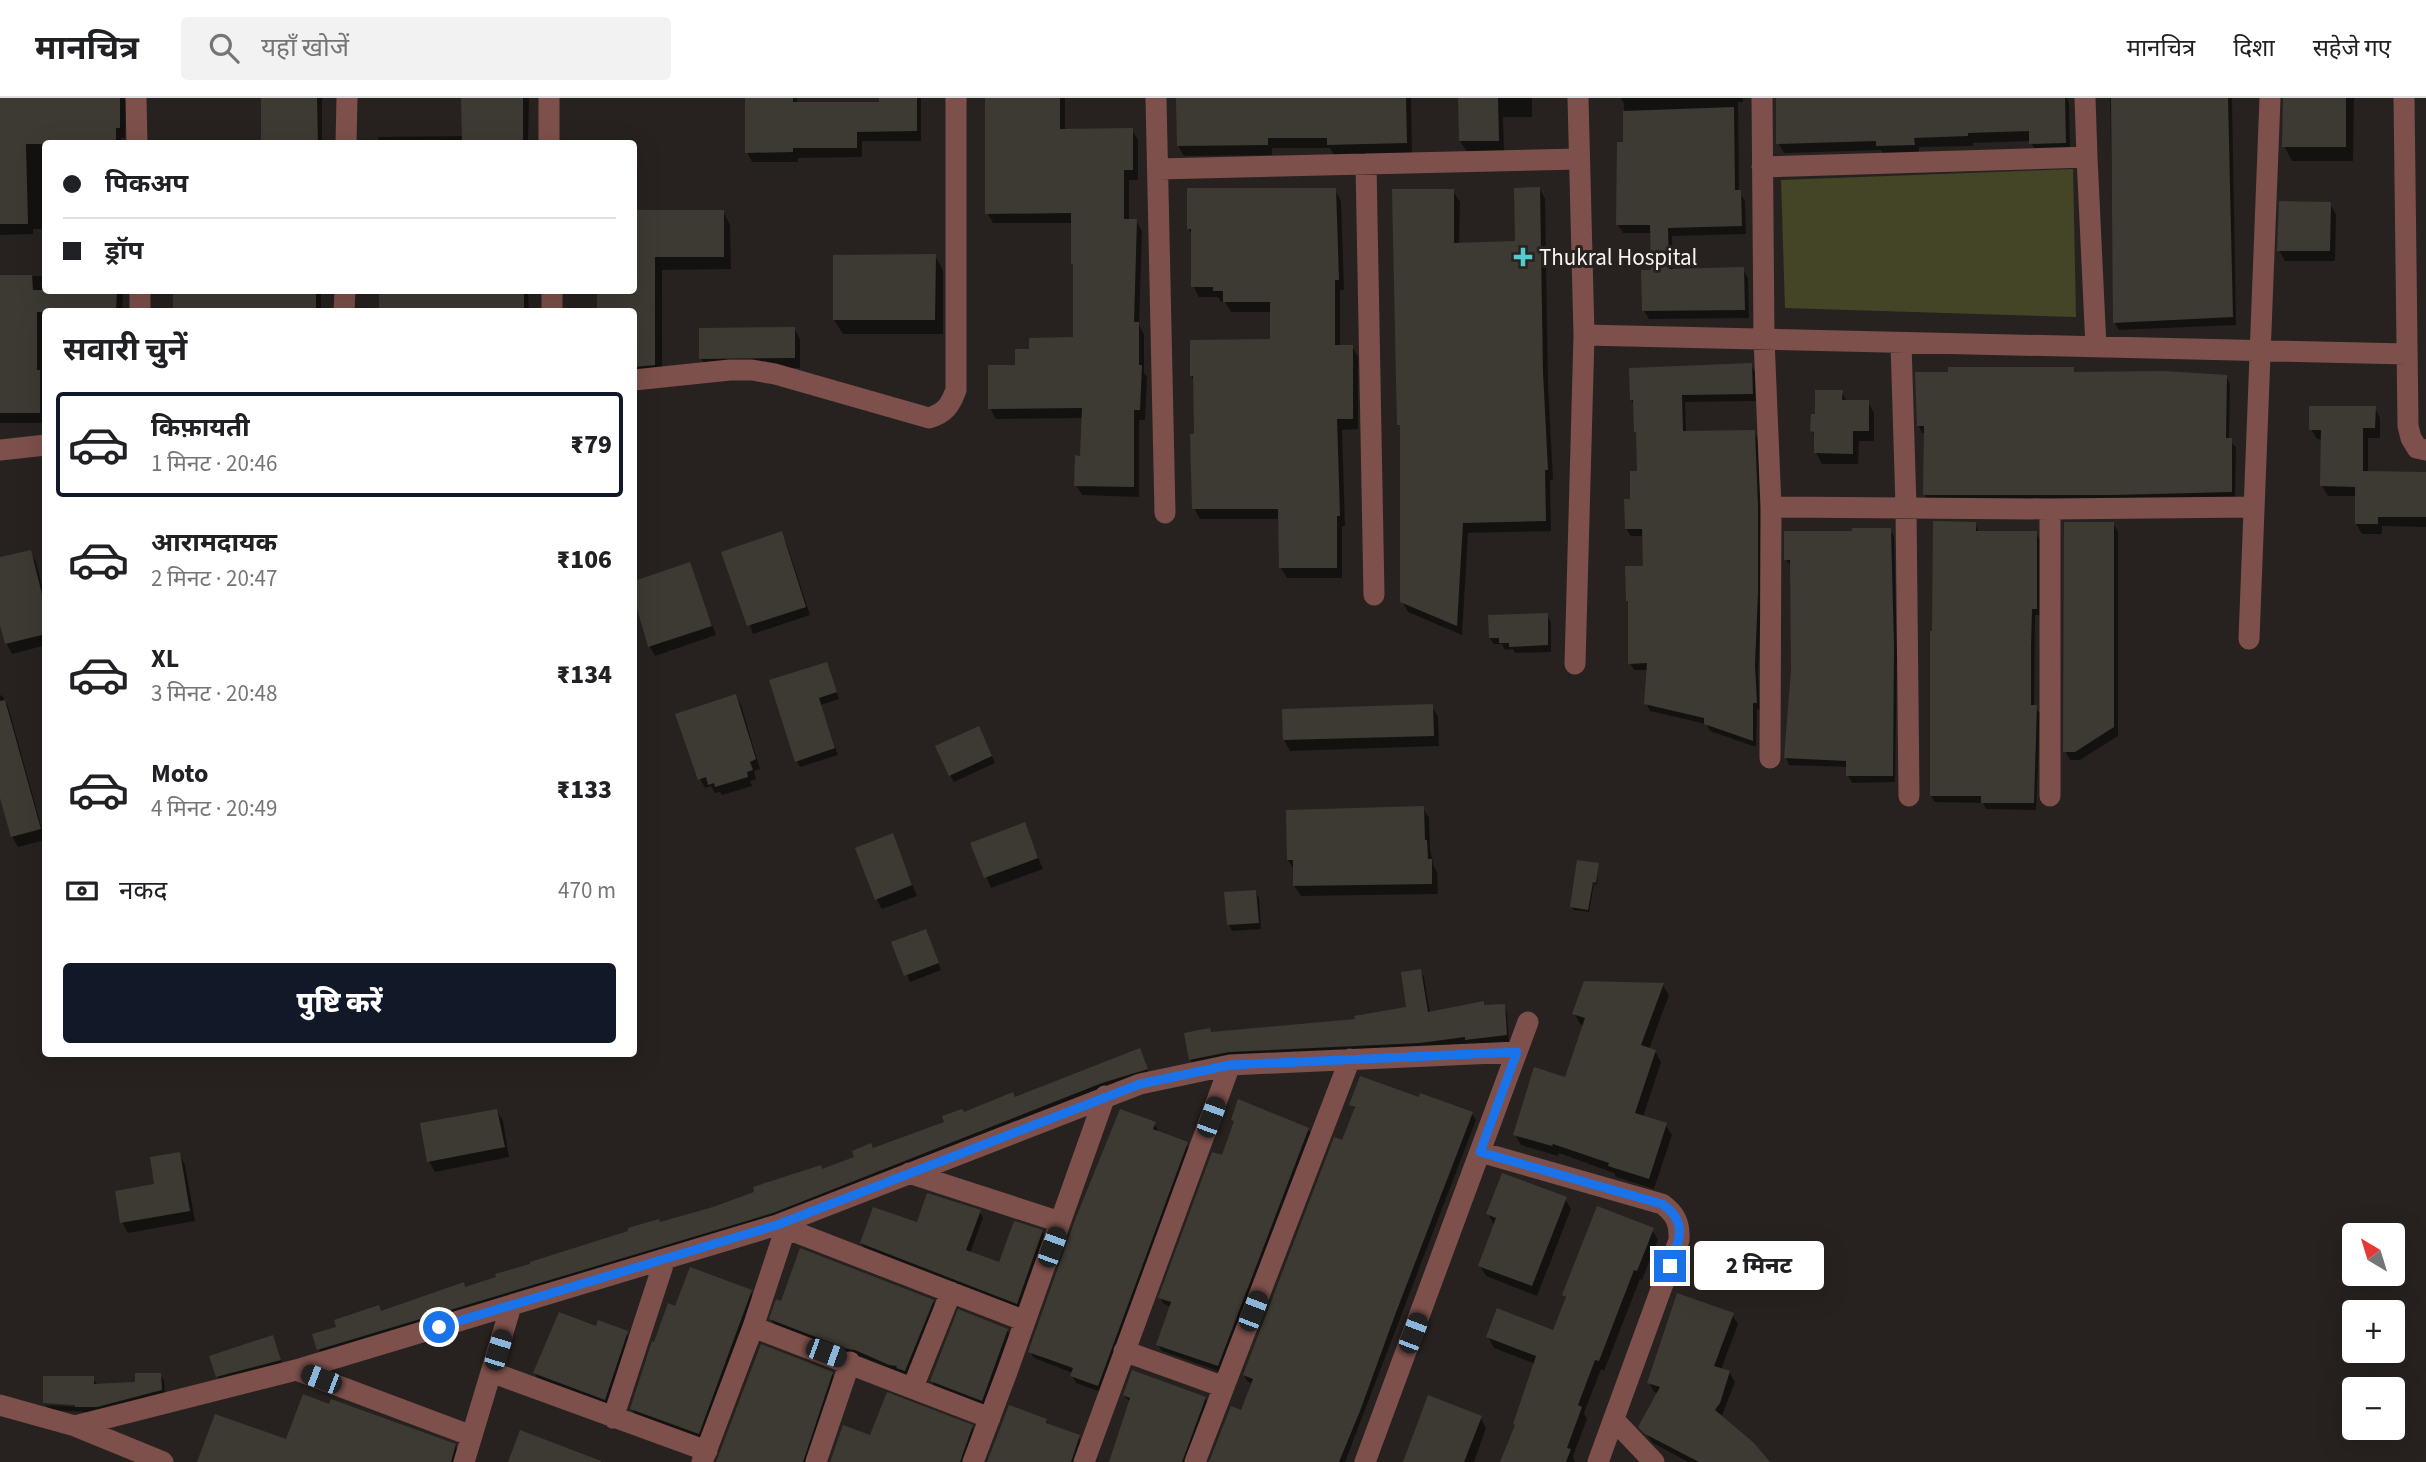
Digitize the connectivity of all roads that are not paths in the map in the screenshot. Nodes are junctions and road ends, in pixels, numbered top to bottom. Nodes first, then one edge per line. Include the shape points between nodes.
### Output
1 (136, 98) edge
2 (347, 98) edge
3 (548, 98) edge
4 (956, 98) edge
5 (1156, 98) edge
6 (1578, 98) edge
7 (1762, 98) edge
8 (2085, 98) edge
9 (2270, 98) edge
10 (2404, 98) edge
11 (137, 140) edge
12 (346, 140) edge
13 (549, 140) edge
14 (2087, 158) junction
15 (1579, 159) junction
16 (1366, 164) junction
17 (1762, 167) junction
18 (1158, 169) junction
19 (1584, 335) junction
20 (1764, 339) junction
21 (1901, 343) junction
22 (2096, 347) junction
23 (2260, 351) junction
24 (2407, 354) junction
25 (637, 380) edge
26 (42, 445) edge
27 (0, 450) edge
28 (2426, 450) edge
29 (1771, 507) junction
30 (1906, 507) junction
31 (2254, 507) junction
32 (2050, 509) junction
33 (1165, 513) dead end
34 (1374, 596) dead end
35 (2249, 639) dead end
36 (1575, 664) dead end
37 (1770, 758) dead end
38 (1909, 796) dead end
39 (2050, 796) dead end
40 (1528, 1022) dead end
41 (1517, 1052) junction
42 (1350, 1059) junction
43 (1230, 1065) junction
44 (1105, 1096) junction
45 (1480, 1152) junction
46 (909, 1172) junction
47 (1060, 1222) junction
48 (781, 1226) junction
49 (665, 1259) junction
50 (951, 1292) junction
51 (511, 1306) junction
52 (1025, 1321) junction
53 (753, 1326) junction
54 (1124, 1351) junction
55 (850, 1362) junction
56 (296, 1370) junction
57 (491, 1373) junction
58 (913, 1387) junction
59 (1224, 1387) junction
60 (0, 1405) edge
61 (613, 1418) junction
62 (990, 1418) junction
63 (1614, 1420) junction
64 (75, 1426) junction
65 (472, 1436) junction
66 (704, 1456) edge
67 (820, 1461) edge
68 (163, 1462) edge
69 (464, 1462) edge
70 (973, 1462) edge
71 (1084, 1462) edge
72 (1195, 1462) edge
73 (1365, 1462) edge
74 (1598, 1462) edge
75 (1654, 1462) edge

1 - 11 street
2 - 12 street
3 - 13 street
4 - 25 street via 956,390 943,414 929,418 752,370
5 - 18 street
6 - 15 street
7 - 17 street
8 - 14 street
9 - 23 street
10 - 24 street
14 - 17 street
14 - 22 street
15 - 16 street
15 - 19 street
16 - 18 street
16 - 34 street
17 - 20 street
18 - 33 street
19 - 20 street
19 - 36 street
20 - 21 street
20 - 29 street
21 - 22 street
21 - 30 street
22 - 23 street
23 - 24 street
23 - 31 street
24 - 28 street via 2408,426 2417,448
26 - 27 street
29 - 30 street
29 - 37 street
30 - 32 street
30 - 38 street
31 - 32 street
31 - 35 street
32 - 39 street
40 - 41 street
41 - 42 street
41 - 45 street
42 - 43 street
42 - 59 street
43 - 44 street
43 - 54 street
44 - 46 street
44 - 47 street
45 - 63 street via 1662,1204 1680,1226 1679,1240
45 - 73 street
46 - 47 street
46 - 48 street
47 - 52 street
48 - 49 street
48 - 50 street
48 - 53 street
49 - 51 street
49 - 61 street
50 - 52 street
50 - 58 street
51 - 56 street
51 - 57 street
52 - 62 street
53 - 55 street
53 - 66 street
54 - 59 street
54 - 71 street
55 - 58 street
55 - 67 street
56 - 64 street
56 - 65 street
57 - 61 street
57 - 65 street
58 - 62 street
59 - 72 street
60 - 64 street
61 - 66 street
62 - 70 street
63 - 74 street
63 - 75 street
64 - 68 street
65 - 69 street

